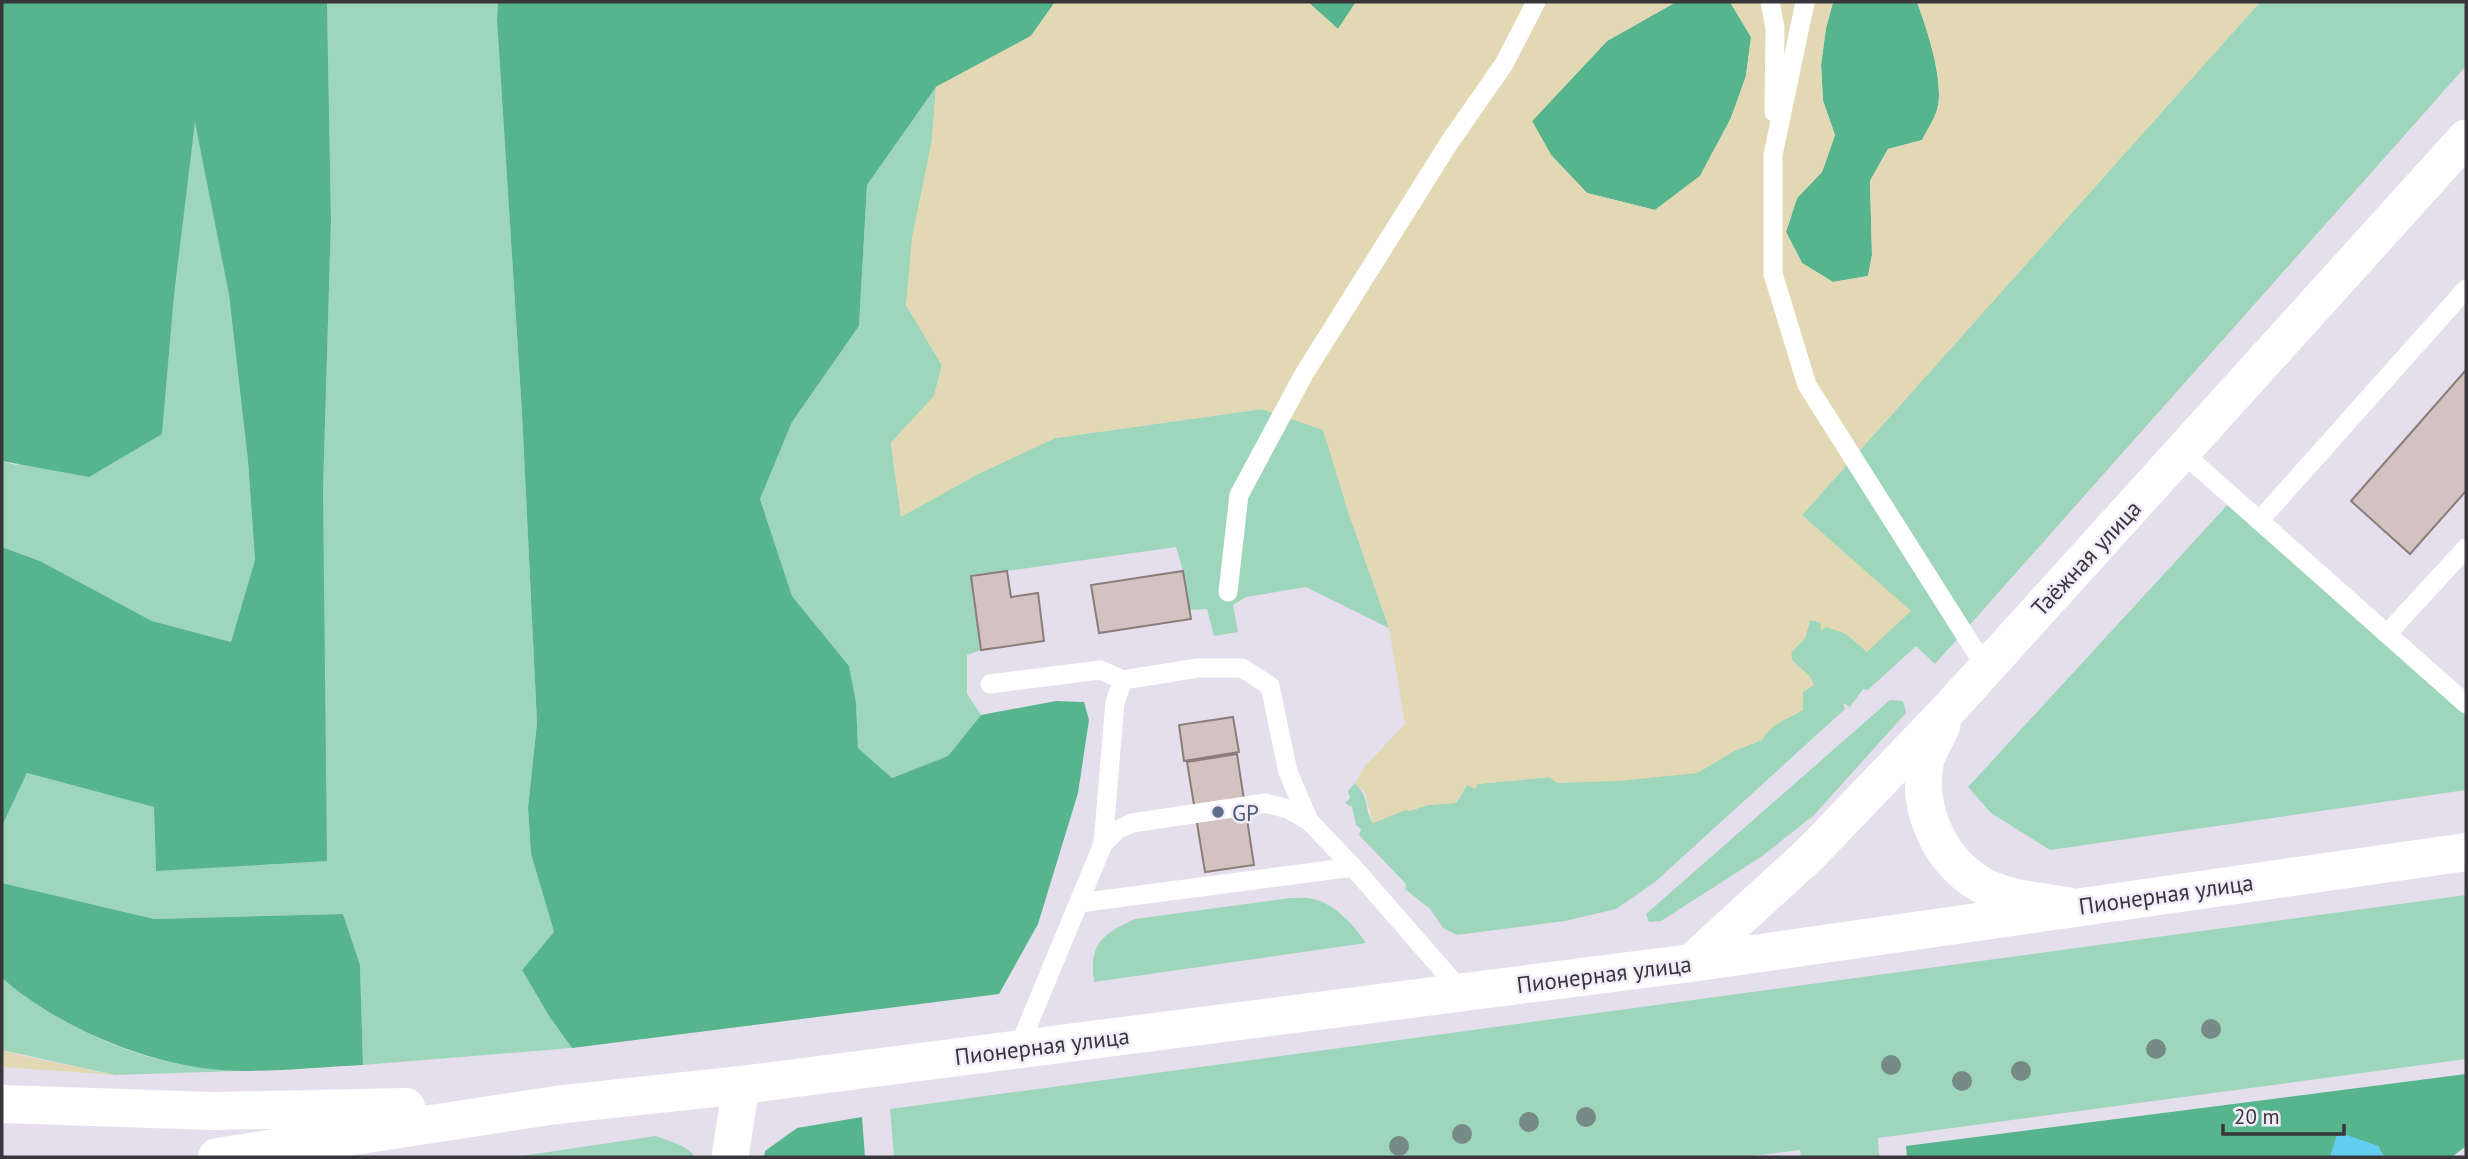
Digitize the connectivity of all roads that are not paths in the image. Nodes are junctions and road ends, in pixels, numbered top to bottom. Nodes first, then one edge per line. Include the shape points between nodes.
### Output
1 (1536, 2) edge
2 (1770, 2) edge
3 (1805, 2) edge
4 (2466, 138) edge
5 (1773, 155) junction
6 (2466, 289) edge
7 (2183, 453) junction
8 (2259, 522) junction
9 (2466, 548) edge
10 (1228, 592) dead end
11 (2387, 634) junction
12 (1986, 668) junction
13 (1123, 680) junction
14 (990, 684) dead end
15 (2466, 704) edge
16 (1951, 707) junction
17 (1309, 821) junction
18 (1103, 844) junction
19 (2466, 852) edge
20 (1353, 867) junction
21 (1079, 903) junction
22 (2073, 907) junction
23 (1691, 963) junction
24 (1462, 992) junction
25 (1018, 1049) junction
26 (741, 1085) junction
27 (2, 1104) edge
28 (556, 1105) junction
29 (217, 1157) edge
30 (730, 1157) edge

1 - 10 lane via 1504,64 1304,374 1238,495
2 - 5 lane via 1775,28
3 - 5 lane
4 - 7 street, Таёжная улица
5 - 12 lane via 1773,274 1807,385
6 - 8 lane
7 - 8 lane
7 - 12 street, Таёжная улица
8 - 11 lane
9 - 11 lane
11 - 15 lane
12 - 16 street, Таёжная улица
13 - 14 lane via 1100,670
13 - 17 lane via 1198,668 1242,668 1270,686 1288,772
13 - 18 lane via 1115,702
16 - 22 street via 1925,763 1930,825 1942,848 1981,884 2006,894
16 - 23 street, Таёжная улица via 1811,853
17 - 18 lane via 1266,803 1132,823
17 - 20 lane
18 - 21 lane
19 - 22 street, Пионерная улица
20 - 21 lane
20 - 24 lane
21 - 25 lane
22 - 23 street, Пионерная улица
23 - 24 street, Пионерная улица
24 - 25 street, Пионерная улица
25 - 26 street, Пионерная улица
26 - 28 street, Пионерная улица
26 - 30 street
27 - 28 street via 212,1111
28 - 29 street

